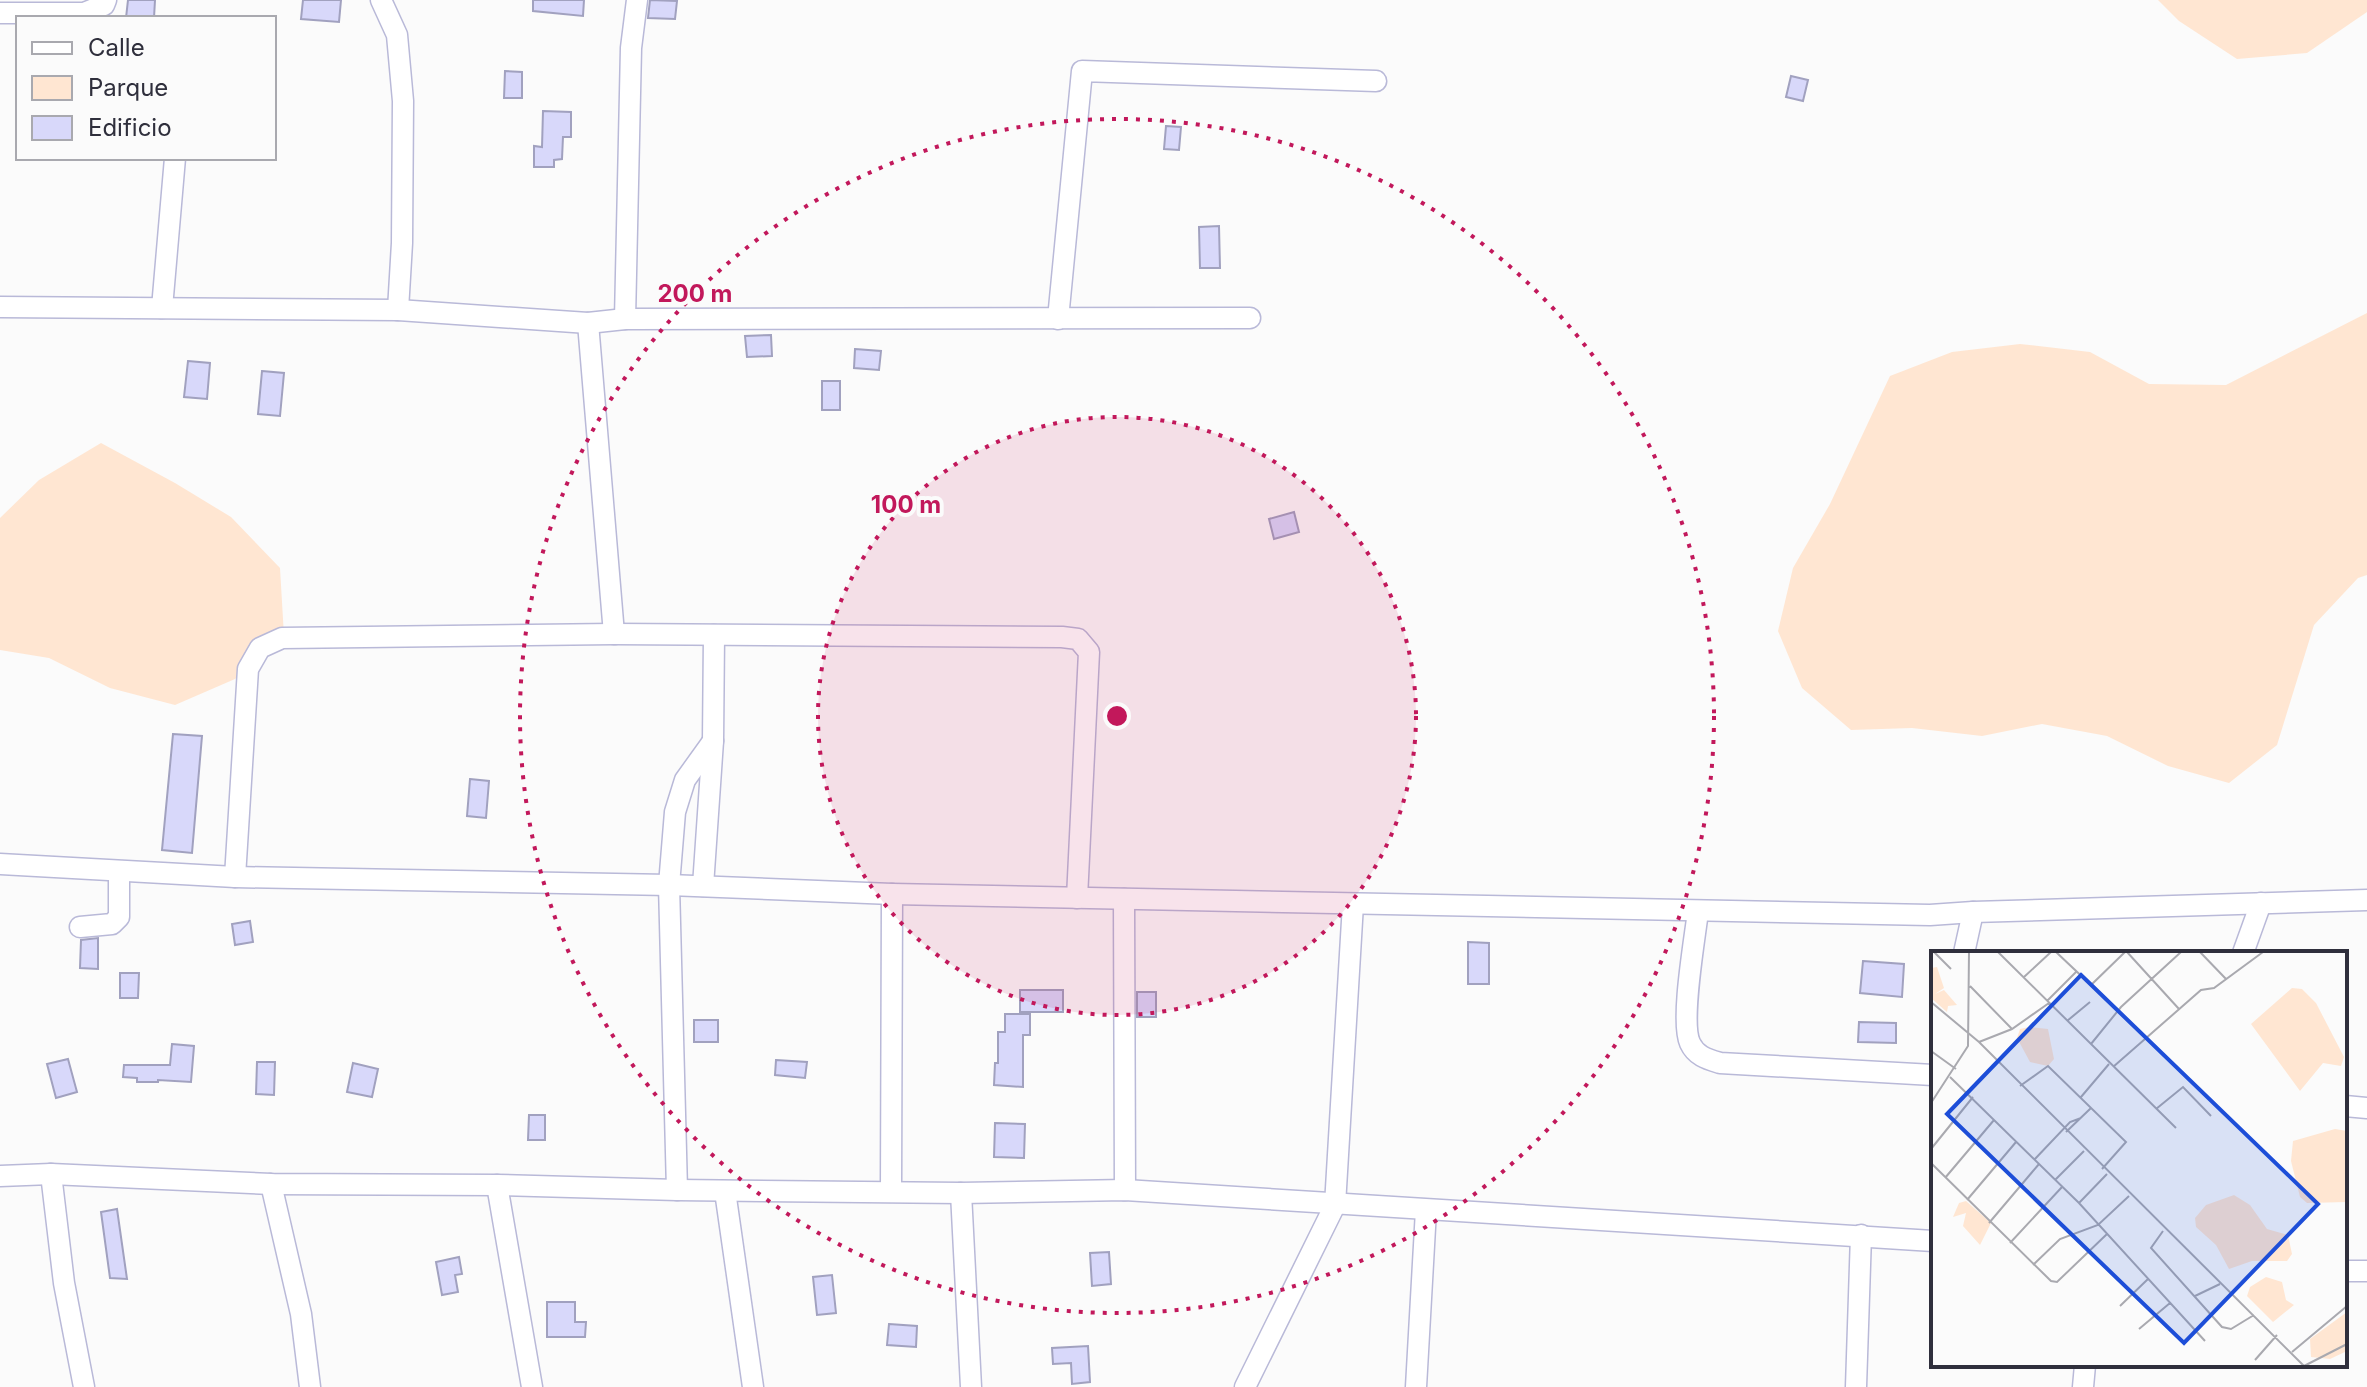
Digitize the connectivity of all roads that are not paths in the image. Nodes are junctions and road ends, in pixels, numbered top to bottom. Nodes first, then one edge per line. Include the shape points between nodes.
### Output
1 (106, 0) edge
2 (381, 0) edge
3 (637, 0) edge
4 (0, 13) edge
5 (1376, 81) dead end
6 (175, 160) edge
7 (0, 307) edge
8 (162, 308) junction
9 (398, 310) junction
10 (1250, 318) dead end
11 (625, 319) junction
12 (1058, 319) junction
13 (588, 323) junction
14 (614, 634) junction
15 (714, 635) junction
16 (713, 741) junction
17 (0, 864) edge
18 (119, 872) junction
19 (235, 877) junction
20 (669, 885) junction
21 (703, 886) junction
22 (892, 894) junction
23 (1077, 898) junction
24 (1124, 899) junction
25 (2367, 900) edge
26 (2261, 903) junction
27 (1353, 904) junction
28 (1698, 911) junction
29 (1973, 912) junction
30 (80, 927) dead end
31 (1964, 951) edge
32 (2244, 951) edge
33 (1931, 1075) edge
34 (2347, 1106) edge
35 (2367, 1108) edge
36 (51, 1174) junction
37 (0, 1176) edge
38 (271, 1184) junction
39 (497, 1185) junction
40 (677, 1190) junction
41 (1125, 1190) junction
42 (725, 1191) junction
43 (891, 1191) junction
44 (961, 1193) junction
45 (1335, 1205) junction
46 (1426, 1210) junction
47 (1861, 1235) junction
48 (1931, 1241) edge
49 (2085, 1367) edge
50 (84, 1387) edge
51 (310, 1387) edge
52 (532, 1387) edge
53 (753, 1387) edge
54 (971, 1387) edge
55 (1245, 1387) edge
56 (1416, 1387) edge
57 (1856, 1387) edge
58 (2083, 1387) edge

1 - 4 street via 84,13
2 - 9 street via 397,35 403,101
3 - 11 street via 631,48
5 - 12 street via 1082,71
6 - 8 street
7 - 8 street
8 - 9 street
9 - 13 street
10 - 12 street
11 - 12 street
11 - 13 street
13 - 14 street
14 - 15 street
14 - 19 street via 282,638 260,648 248,669
15 - 16 street
15 - 23 street via 1078,639 1089,652
16 - 20 street via 685,780 678,801
16 - 21 street
17 - 18 street
18 - 19 street
18 - 30 street via 119,917 112,924
19 - 20 street
20 - 21 street
20 - 40 street
21 - 22 street
22 - 23 street
22 - 43 street
23 - 24 street
24 - 27 street
24 - 41 street
25 - 26 street
26 - 29 street
26 - 32 street
27 - 28 street
27 - 45 street
28 - 29 street
28 - 33 street via 1687,1021 1689,1042 1700,1056 1720,1063
29 - 31 street
34 - 35 street
36 - 37 street
36 - 38 street
36 - 50 street
38 - 39 street
38 - 51 street via 301,1314
39 - 40 street
39 - 52 street
40 - 42 street
41 - 44 street
41 - 45 street
42 - 43 street
42 - 53 street
43 - 44 street
44 - 54 street
45 - 46 street
45 - 55 street
46 - 47 street
46 - 56 street
47 - 48 street
47 - 57 street
49 - 58 street

